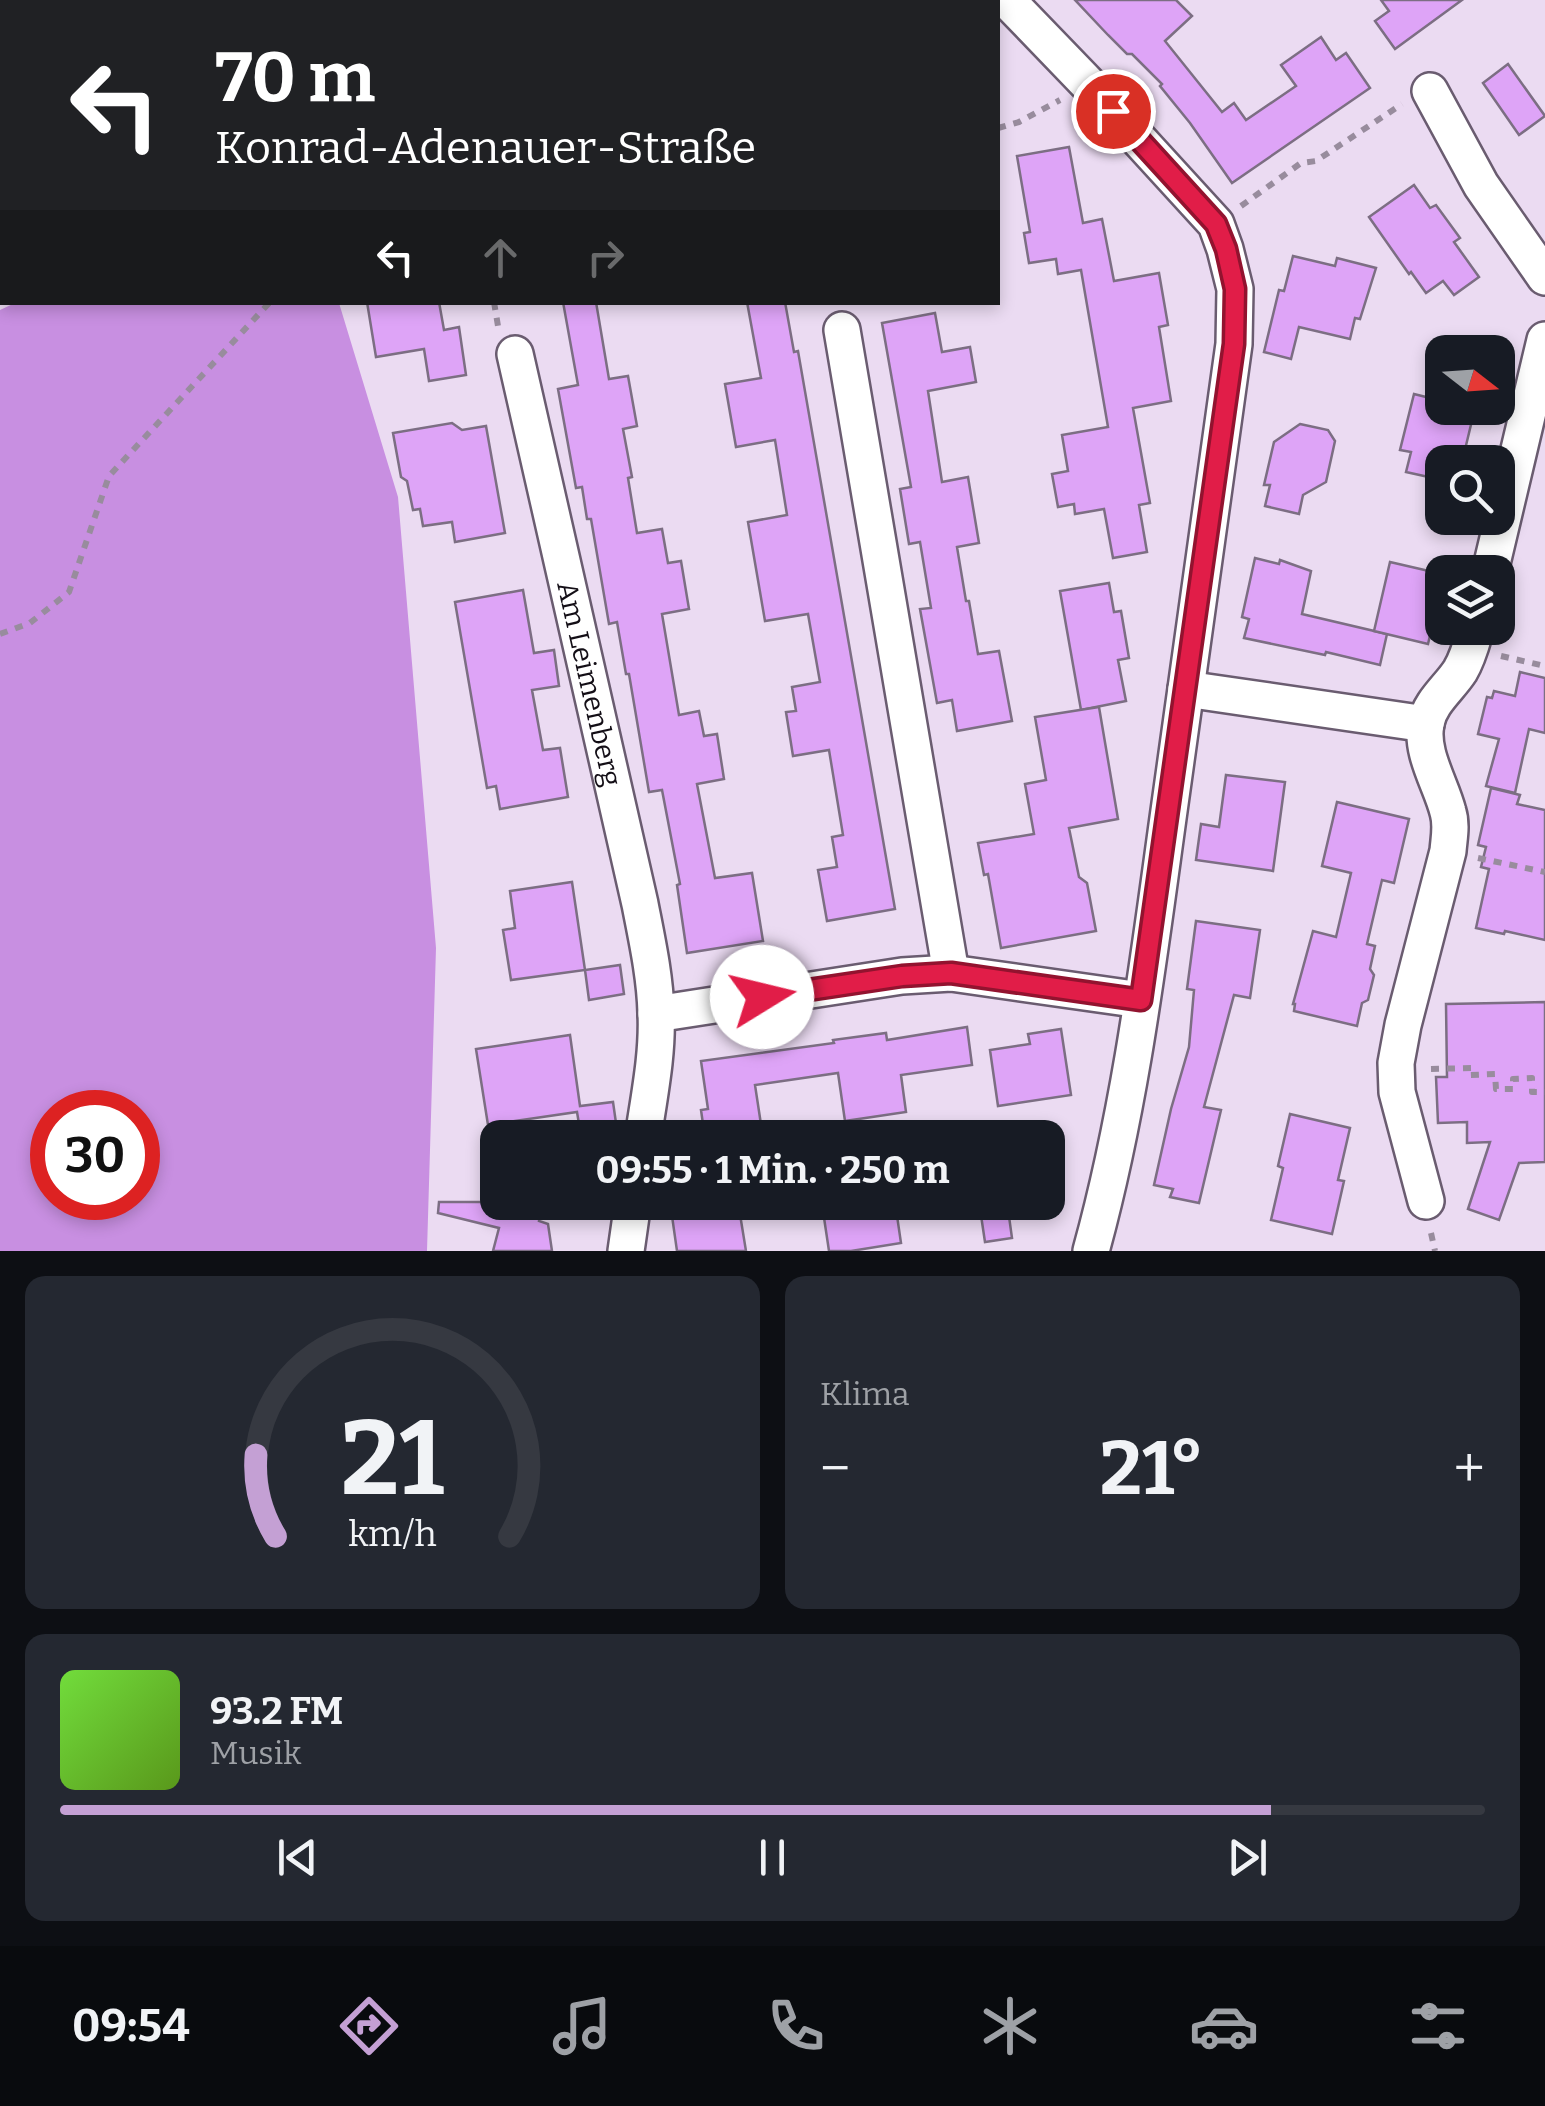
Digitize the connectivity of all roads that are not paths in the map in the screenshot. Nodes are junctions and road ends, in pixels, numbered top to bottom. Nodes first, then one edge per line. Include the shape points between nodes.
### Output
1 (1007, 0) edge
2 (1430, 91) road end
3 (1545, 277) edge
4 (842, 330) dead end
5 (1545, 340) edge
6 (516, 354) dead end
7 (1494, 555) edge
8 (1471, 645) edge
9 (1186, 689) junction
10 (1426, 724) junction
11 (951, 973) junction
12 (1141, 1000) junction
13 (656, 1014) junction
14 (646, 1120) edge
15 (1426, 1202) dead end
16 (631, 1220) edge
17 (626, 1251) edge
18 (1091, 1251) edge

1 - 9 street via 1216,224 1226,249 1235,289 1234,344
2 - 3 street via 1481,185
4 - 11 street
5 - 7 street
6 - 13 street, Am Leimenberg via 640,904
8 - 10 street
9 - 10 street
9 - 12 street
10 - 15 street via 1450,816 1448,851 1396,1062 1397,1092
11 - 12 street
11 - 13 street
12 - 18 street
13 - 14 street, Am Leimenberg
16 - 17 street

